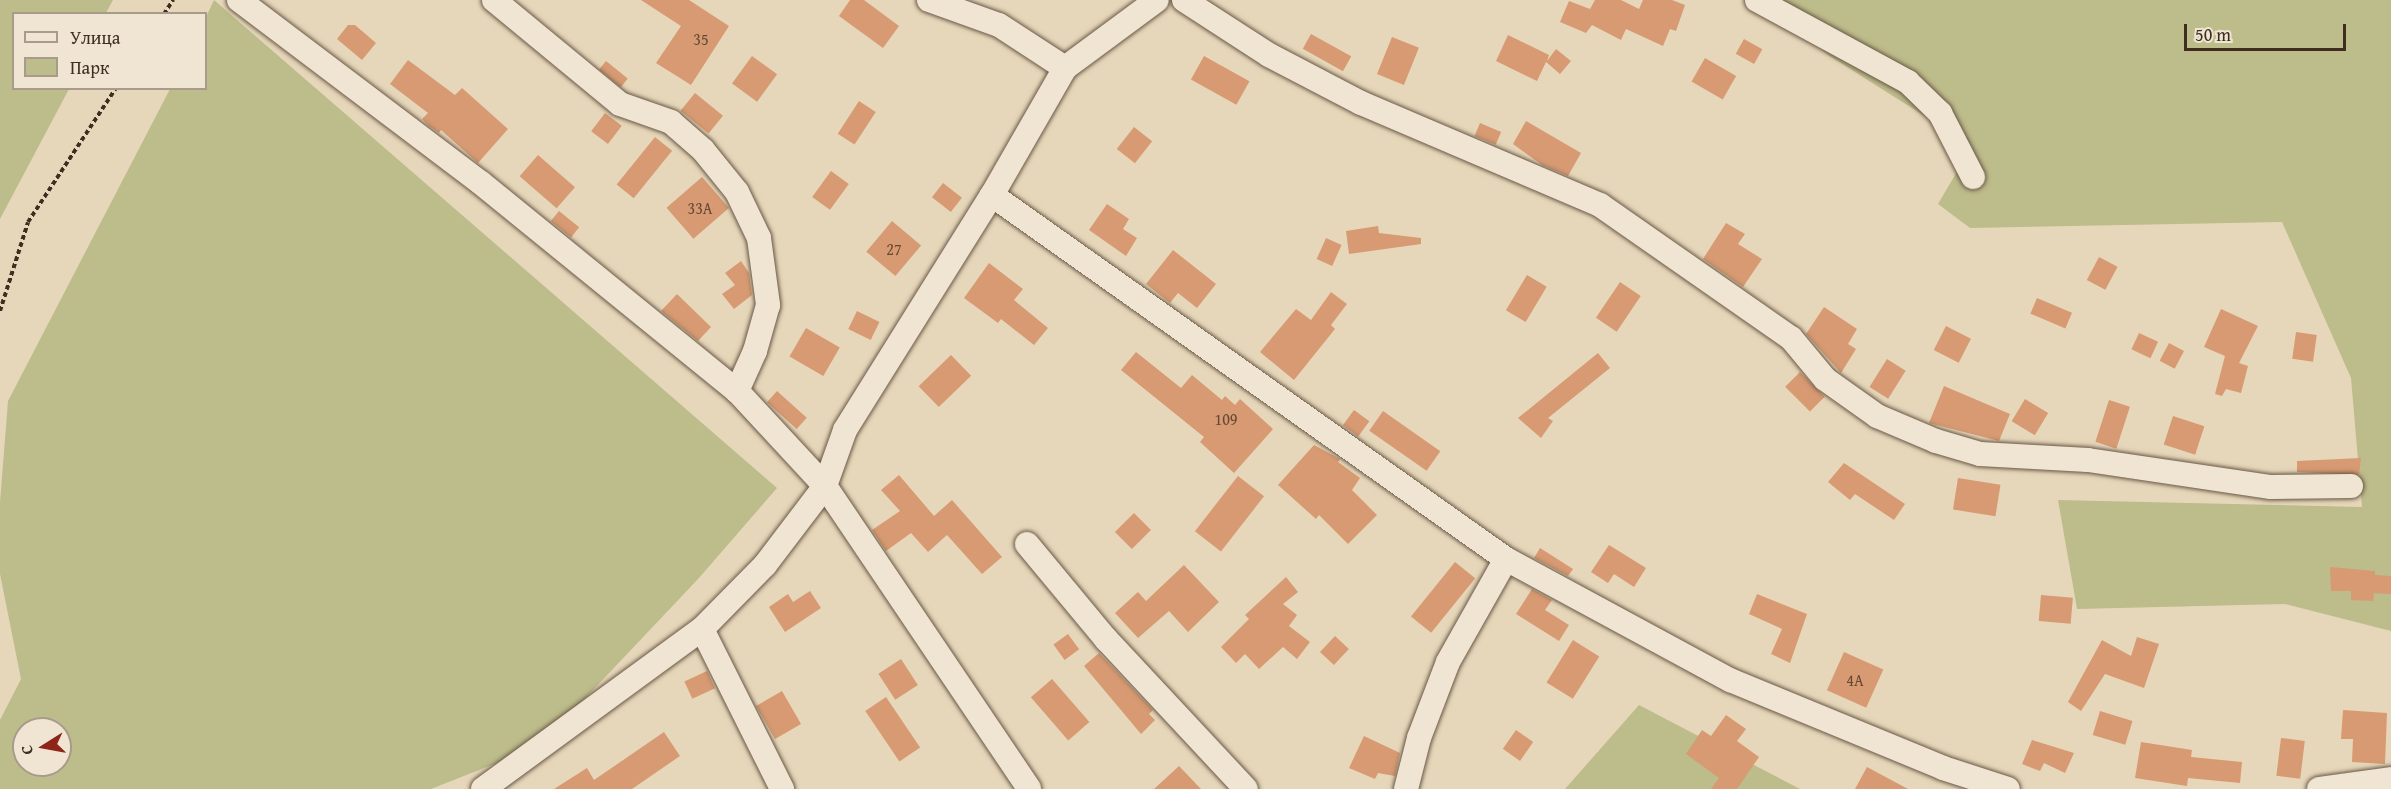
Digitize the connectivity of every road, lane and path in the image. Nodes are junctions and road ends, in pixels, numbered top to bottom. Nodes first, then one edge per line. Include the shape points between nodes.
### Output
1 (239, 0) edge
2 (494, 0) edge
3 (929, 0) edge
4 (1157, 0) edge
5 (1184, 0) edge
6 (1757, 0) edge
7 (1065, 68) junction
8 (115, 90) edge
9 (1973, 177) dead end
10 (992, 195) junction
11 (0, 311) edge
12 (737, 391) junction
13 (825, 486) junction
14 (2351, 486) dead end
15 (1027, 544) dead end
16 (1506, 559) junction
17 (702, 629) junction
18 (2391, 779) edge
19 (483, 789) edge
20 (782, 789) edge
21 (1029, 789) edge
22 (1246, 789) edge
23 (1406, 789) edge
24 (2008, 789) edge
25 (2319, 789) edge

1 - 12 street via 481,183
2 - 12 street via 620,104 671,122 703,150 736,192 759,238 768,305 755,351
3 - 7 street via 999,25
4 - 7 street
5 - 14 street via 1269,55 1361,103 1600,205 1791,338 1825,379 1877,416 1936,441 1980,454 2088,460 2271,488
6 - 9 street via 1908,82 1940,113
7 - 10 street
8 - 11 path via 28,222
10 - 13 street via 845,430
10 - 16 street
12 - 13 street
13 - 17 street via 765,566
13 - 21 street
15 - 22 street via 1106,639
16 - 23 street via 1448,662 1419,738
16 - 24 street via 1730,680 1943,768
17 - 19 street
17 - 20 street
18 - 25 street

